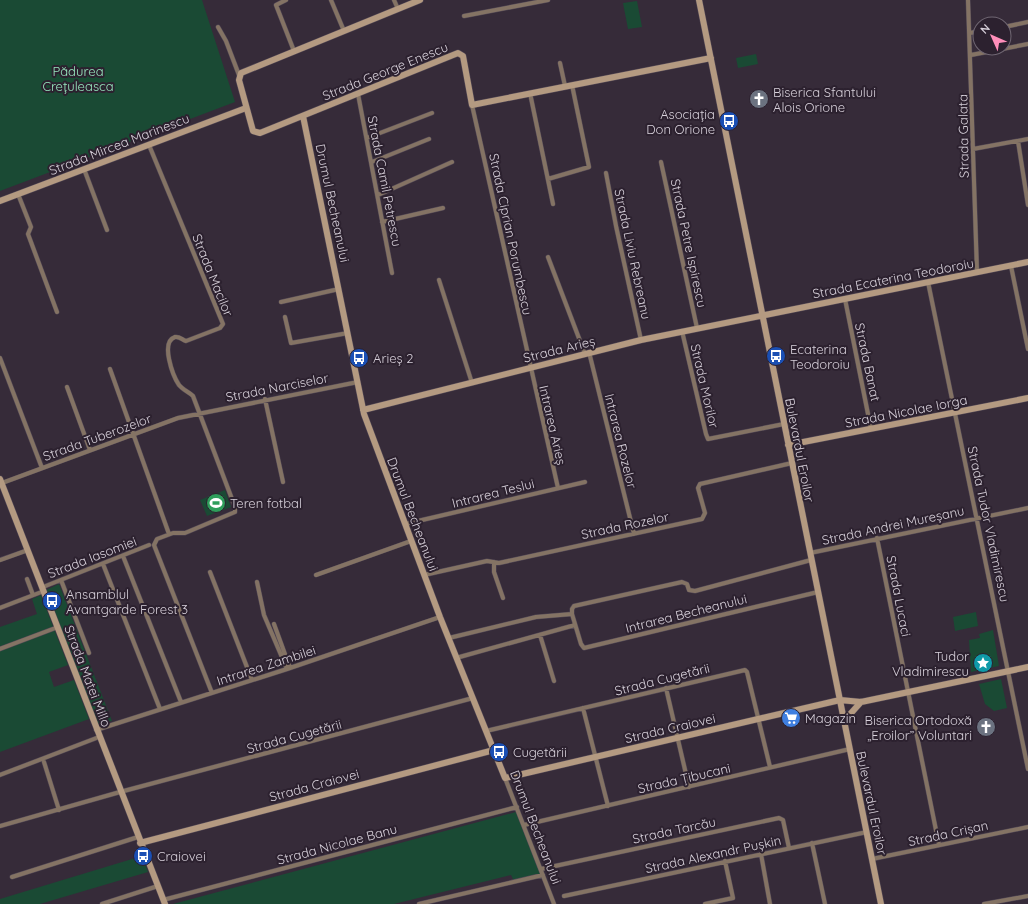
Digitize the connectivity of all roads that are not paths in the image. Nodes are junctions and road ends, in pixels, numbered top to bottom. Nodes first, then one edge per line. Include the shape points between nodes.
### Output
1 (286, 0) edge
2 (331, 0) edge
3 (394, 0) edge
4 (420, 0) edge
5 (548, 0) edge
6 (699, 0) edge
7 (968, 0) edge
8 (398, 9) junction
9 (464, 16) dead end
10 (1028, 22) edge
11 (1012, 25) edge
12 (218, 27) dead end
13 (344, 31) junction
14 (970, 33) joint
15 (1028, 44) edge
16 (294, 51) junction
17 (971, 55) junction
18 (711, 58) junction
19 (560, 63) dead end
20 (239, 75) junction
21 (572, 85) junction
22 (565, 86) junction
23 (530, 93) junction
24 (358, 94) junction
25 (472, 105) junction
26 (246, 108) junction
27 (432, 113) dead end
28 (303, 116) junction
29 (367, 138) junction
30 (429, 139) dead end
31 (1028, 139) edge
32 (1018, 141) junction
33 (149, 145) junction
34 (973, 149) junction
35 (372, 162) junction
36 (452, 162) dead end
37 (661, 162) dead end
38 (84, 169) junction
39 (606, 173) dead end
40 (548, 179) junction
41 (18, 194) junction
42 (378, 195) junction
43 (0, 201) edge
44 (553, 204) dead end
45 (1028, 205) edge
46 (442, 208) dead end
47 (382, 222) junction
48 (107, 230) dead end
49 (548, 257) dead end
50 (1028, 262) edge
51 (1011, 266) junction
52 (977, 272) junction
53 (392, 273) dead end
54 (439, 280) dead end
55 (928, 282) junction
56 (339, 289) junction
57 (844, 299) junction
58 (281, 302) dead end
59 (57, 312) dead end
60 (762, 315) junction
61 (285, 316) dead end
62 (696, 328) junction
63 (682, 332) junction
64 (348, 333) junction
65 (641, 340) junction
66 (1028, 349) edge
67 (587, 353) junction
68 (0, 358) edge
69 (530, 368) junction
70 (110, 369) dead end
71 (358, 382) junction
72 (472, 383) junction
73 (66, 387) dead end
74 (1028, 398) edge
75 (265, 399) junction
76 (363, 410) junction
77 (956, 412) junction
78 (199, 413) junction
79 (784, 424) junction
80 (871, 429) junction
81 (133, 434) junction
82 (788, 445) junction
83 (90, 450) junction
84 (792, 463) junction
85 (42, 468) junction
86 (1, 481) edge
87 (283, 482) dead end
88 (585, 482) dead end
89 (558, 488) junction
90 (1028, 508) edge
91 (978, 518) junction
92 (405, 524) junction
93 (169, 534) junction
94 (634, 534) junction
95 (877, 538) junction
96 (411, 541) junction
97 (152, 545) junction
98 (28, 550) junction
99 (810, 553) junction
100 (124, 556) junction
101 (0, 560) edge
102 (811, 560) junction
103 (494, 562) junction
104 (103, 564) junction
105 (210, 572) dead end
106 (316, 575) dead end
107 (424, 575) junction
108 (27, 579) dead end
109 (61, 580) junction
110 (257, 582) dead end
111 (43, 589) junction
112 (818, 592) junction
113 (33, 595) junction
114 (503, 598) dead end
115 (0, 608) edge
116 (572, 614) junction
117 (440, 617) junction
118 (274, 624) dead end
119 (575, 625) junction
120 (58, 627) junction
121 (540, 635) junction
122 (449, 638) junction
123 (0, 649) edge
124 (89, 653) dead end
125 (456, 658) junction
126 (1028, 667) edge
127 (289, 668) junction
128 (1008, 671) junction
129 (252, 680) junction
130 (554, 681) dead end
131 (666, 688) junction
132 (908, 692) junction
133 (212, 693) junction
134 (473, 698) junction
135 (840, 700) junction
136 (181, 702) junction
137 (861, 702) junction
138 (583, 708) junction
139 (160, 709) junction
140 (758, 718) junction
141 (844, 720) junction
142 (96, 730) junction
143 (486, 730) junction
144 (99, 737) junction
145 (677, 737) junction
146 (850, 749) junction
147 (494, 750) junction
148 (595, 757) junction
149 (44, 762) dead end
150 (770, 767) junction
151 (1028, 769) edge
152 (0, 775) edge
153 (505, 778) junction
154 (689, 787) junction
155 (120, 792) junction
156 (608, 806) junction
157 (517, 807) junction
158 (59, 810) junction
159 (0, 826) edge
160 (524, 826) junction
161 (1028, 827) edge
162 (867, 832) junction
163 (139, 840) junction
164 (812, 843) junction
165 (939, 845) junction
166 (789, 848) junction
167 (761, 854) junction
168 (872, 859) junction
169 (725, 861) junction
170 (540, 869) junction
171 (543, 875) junction
172 (12, 877) dead end
173 (158, 886) junction
174 (564, 896) dead end
175 (1028, 896) edge
176 (164, 902) edge
177 (102, 904) edge
178 (419, 904) edge
179 (554, 904) edge
180 (704, 904) edge
181 (770, 904) edge
182 (825, 904) edge
183 (882, 904) edge
184 (984, 904) edge

1 - 16 street via 276,5
2 - 13 street
3 - 8 street
4 - 8 street
5 - 9 street
6 - 18 street, Bulevardul Eroilor
7 - 14 street, Strada Galata
8 - 13 street
10 - 11 street
12 - 20 street
13 - 16 street
14 - 17 street, Strada Galata
15 - 17 street
16 - 20 street
17 - 34 street, Strada Galata
18 - 21 street
18 - 60 street, Bulevardul Eroilor
19 - 22 street
20 - 26 street, Strada George Enescu via 238,80
21 - 22 street
21 - 40 street via 589,167
22 - 23 street
23 - 25 street
23 - 40 street
24 - 25 street, Strada George Enescu via 461,53
24 - 28 street, Strada George Enescu
24 - 29 street, Strada Camil Petrescu
25 - 69 street, Strada Ciprian Porumbescu
26 - 28 street, Strada George Enescu via 257,133
26 - 33 street, Strada Mircea Marinescu
27 - 29 street
28 - 56 street, Drumul Becheanului
29 - 35 street, Strada Camil Petrescu
30 - 35 street
31 - 32 street
32 - 34 street
32 - 45 street
33 - 38 street, Strada Mircea Marinescu
33 - 78 street, Strada Macilor via 223,324 220,328 186,341 174,337 167,352 175,379 193,396
34 - 52 street, Strada Galata
35 - 42 street, Strada Camil Petrescu
36 - 42 street
37 - 62 street, Strada Petre Ispirescu
38 - 41 street, Strada Mircea Marinescu
38 - 48 street
39 - 65 street, Strada Liviu Rebreanu
40 - 44 street
41 - 43 street, Strada Mircea Marinescu
41 - 59 street via 30,228 28,234
42 - 47 street, Strada Camil Petrescu
46 - 47 street
47 - 53 street, Strada Camil Petrescu
49 - 67 street, Intrarea Rozelor
50 - 51 street, Strada Ecaterina Teodoroiu
51 - 52 street, Strada Ecaterina Teodoroiu
51 - 66 street
52 - 55 street, Strada Ecaterina Teodoroiu
54 - 72 street
55 - 57 street, Strada Ecaterina Teodoroiu
55 - 77 street, Strada Tudor Vladimirescu
56 - 58 street
56 - 64 street, Drumul Becheanului
57 - 60 street, Strada Ecaterina Teodoroiu
57 - 80 street, Strada Banat
60 - 62 street, Strada Arieș
60 - 79 street, Bulevardul Eroilor
61 - 64 street via 291,343
62 - 63 street, Strada Arieș
63 - 65 street, Strada Arieș
63 - 79 street, Strada Morilor via 708,439
64 - 71 street, Drumul Becheanului
65 - 67 street, Strada Arieș
67 - 69 street, Strada Arieș
67 - 94 street, Intrarea Rozelor
68 - 85 street
69 - 72 street, Strada Arieș
69 - 89 street, Intrarea Arieș
70 - 81 street
71 - 75 street, Strada Narciselor
71 - 76 street, Drumul Becheanului
72 - 76 street, Strada Arieș
73 - 83 street
74 - 77 street, Strada Nicolae Iorga
75 - 78 street, Strada Narciselor
75 - 87 street
76 - 92 street, Drumul Becheanului
77 - 80 street, Strada Nicolae Iorga
77 - 91 street, Strada Tudor Vladimirescu
78 - 81 street, Strada Tuberozelor
78 - 93 street, Strada Iasomiei via 235,507 233,514 185,532
79 - 82 street, Bulevardul Eroilor
80 - 82 street, Strada Nicolae Iorga
81 - 83 street, Strada Tuberozelor
81 - 93 street
82 - 84 street, Bulevardul Eroilor
83 - 85 street, Strada Tuberozelor
84 - 94 street, Strada Rozelor via 700,484 698,488 705,516 702,519
84 - 99 street, Bulevardul Eroilor
85 - 86 street, Strada Tuberozelor
86 - 98 street, Strada Matei Millo
88 - 89 street, Intrarea Teslui
89 - 92 street, Intrarea Teslui
90 - 91 street, Strada Andrei Mureșanu
91 - 95 street, Strada Andrei Mureșanu
91 - 128 street, Strada Tudor Vladimirescu
92 - 96 street, Drumul Becheanului
93 - 97 street, Strada Iasomiei via 157,539
94 - 103 street, Strada Rozelor
95 - 99 street, Strada Andrei Mureșanu
95 - 132 street, Strada Lucaci
96 - 106 street
96 - 107 street, Drumul Becheanului
97 - 100 street, Strada Iasomiei
97 - 133 street
98 - 101 street
98 - 111 street, Strada Matei Millo
99 - 102 street, Bulevardul Eroilor
100 - 104 street, Strada Iasomiei
100 - 136 street
102 - 112 street, Bulevardul Eroilor
102 - 116 street, Strada Andrei Mureșanu via 695,591 689,590 687,584 682,582 618,595 574,606
103 - 107 street, Strada Rozelor via 487,561
103 - 114 street via 494,572
104 - 109 street, Strada Iasomiei
104 - 139 street
105 - 129 street
107 - 117 street, Drumul Becheanului
108 - 113 street
109 - 111 street, Strada Iasomiei
109 - 124 street
110 - 127 street via 264,615
111 - 113 street, Strada Iasomiei
111 - 120 street, Strada Matei Millo
112 - 119 street, Intrarea Becheanului via 584,648
112 - 135 street, Bulevardul Eroilor
113 - 115 street, Strada Iasomiei
116 - 119 street, Intrarea Becheanului
116 - 122 street via 536,617
117 - 122 street, Drumul Becheanului
117 - 127 street, Intrarea Zambilei
118 - 127 street
119 - 121 street
120 - 123 street
120 - 142 street, Strada Matei Millo
121 - 125 street
121 - 130 street
122 - 125 street, Drumul Becheanului
125 - 134 street, Drumul Becheanului
126 - 128 street, Strada Craiovei
127 - 129 street, Intrarea Zambilei
128 - 132 street, Strada Craiovei
128 - 151 street, Strada Tudor Vladimirescu
129 - 133 street, Intrarea Zambilei
131 - 138 street, Strada Cugetării
131 - 140 street, Strada Cugetării via 745,670
131 - 145 street
132 - 137 street, Strada Craiovei
132 - 165 street, Strada Lucaci
133 - 136 street, Intrarea Zambilei
134 - 143 street, Drumul Becheanului
134 - 155 street, Strada Cugetării
135 - 137 street, Strada Craiovei
135 - 140 street, Strada Craiovei
135 - 141 street, Bulevardul Eroilor
136 - 139 street, Intrarea Zambilei
137 - 141 street
138 - 143 street, Strada Cugetării
138 - 148 street
139 - 142 street, Intrarea Zambilei
140 - 145 street, Strada Craiovei
140 - 150 street, Strada Cugetării
141 - 146 street, Bulevardul Eroilor
142 - 144 street, Strada Matei Millo
143 - 147 street, Drumul Becheanului
144 - 152 street
144 - 155 street, Strada Matei Millo
145 - 148 street, Strada Craiovei
145 - 154 street
146 - 150 street, Strada Țibucani
146 - 162 street, Bulevardul Eroilor
147 - 153 street, Drumul Becheanului
147 - 163 street, Strada Craiovei
148 - 153 street, Strada Craiovei
148 - 156 street
149 - 158 street
150 - 154 street, Strada Țibucani
153 - 157 street, Drumul Becheanului
154 - 156 street, Strada Țibucani
155 - 158 street
155 - 163 street, Strada Matei Millo
156 - 160 street, Strada Țibucani
157 - 160 street, Drumul Becheanului
157 - 176 street, Strada Nicolae Banu
158 - 159 street
160 - 170 street, Drumul Becheanului
161 - 165 street, Strada Crișan
162 - 164 street, Strada Alexandr Pușkin
162 - 168 street, Bulevardul Eroilor
163 - 172 street
163 - 173 street, Strada Matei Millo
164 - 166 street, Strada Alexandr Pușkin
164 - 182 street
165 - 168 street, Strada Crișan
166 - 167 street, Strada Alexandr Pușkin
166 - 170 street, Strada Tarcău via 783,820 779,818
167 - 169 street, Strada Alexandr Pușkin
167 - 181 street
168 - 183 street, Bulevardul Eroilor
169 - 174 street, Strada Alexandr Pușkin
169 - 180 street via 733,898
170 - 171 street, Drumul Becheanului
171 - 178 street
171 - 179 street, Drumul Becheanului
173 - 176 street, Strada Matei Millo
173 - 177 street
175 - 184 street

